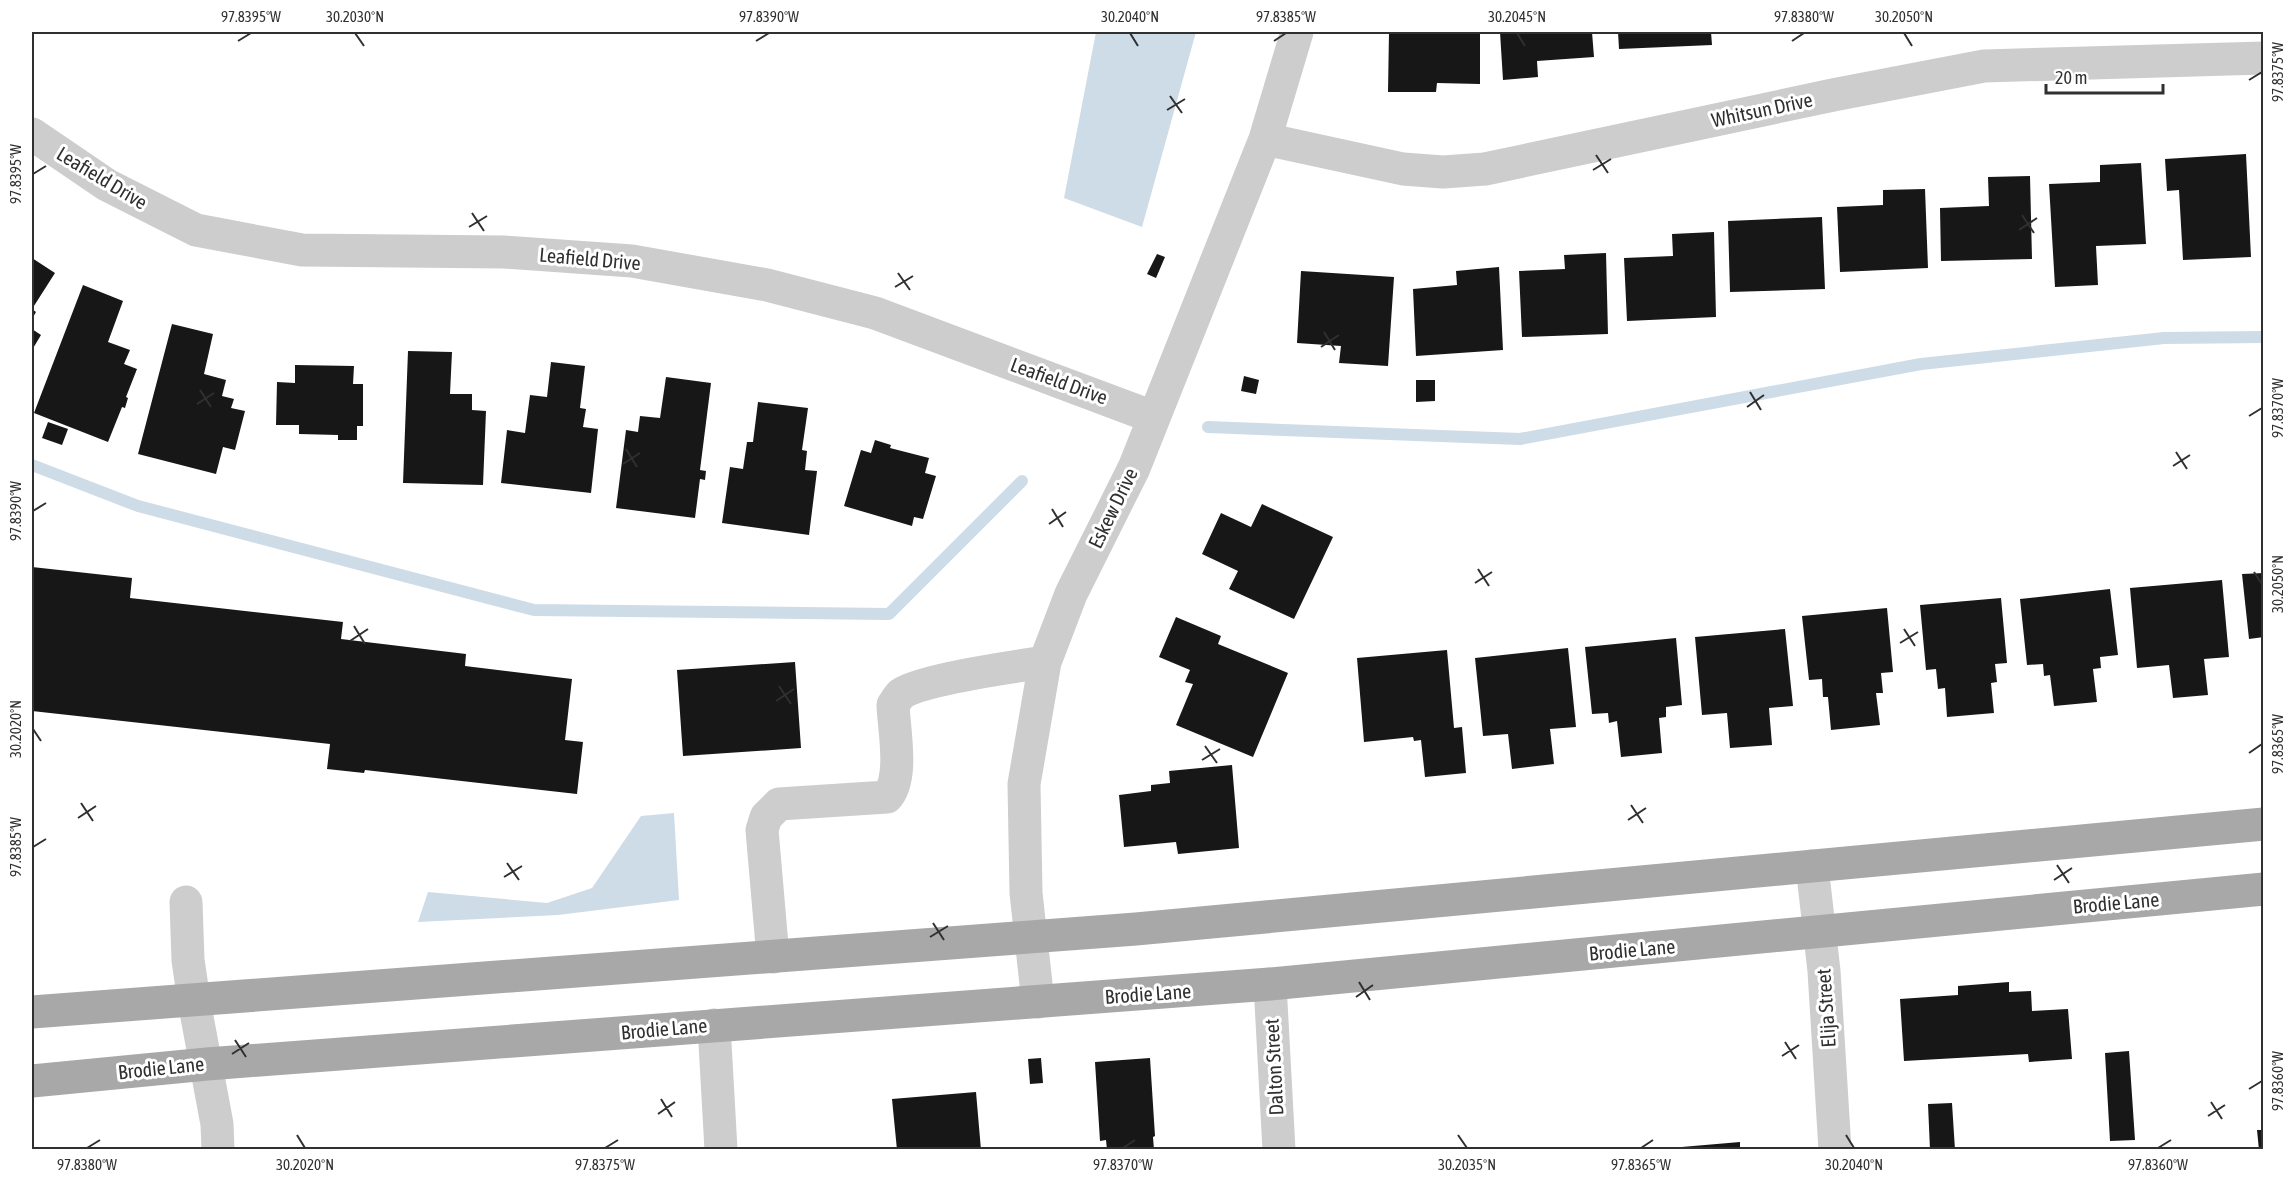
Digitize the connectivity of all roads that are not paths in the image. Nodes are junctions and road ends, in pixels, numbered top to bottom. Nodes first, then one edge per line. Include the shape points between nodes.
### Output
1 (1297, 32) edge
2 (2264, 58) edge
3 (32, 134) edge
4 (1265, 140) junction
5 (1153, 417) junction
6 (1045, 662) junction
7 (2264, 824) edge
8 (1812, 866) junction
9 (2264, 889) edge
10 (186, 902) dead end
11 (1819, 932) junction
12 (1031, 937) junction
13 (773, 957) junction
14 (1270, 984) junction
15 (194, 1001) junction
16 (1038, 1002) junction
17 (32, 1012) edge
18 (714, 1025) junction
19 (207, 1064) junction
20 (32, 1081) edge
21 (218, 1149) edge
22 (721, 1149) edge
23 (1279, 1149) edge
24 (1835, 1149) edge

1 - 4 street, Eskew Drive
2 - 4 street, Whitsun Drive via 1984,66 1485,169 1402,170
3 - 5 street, Leafield Drive via 107,185 195,230 302,250 504,252 632,261 766,285 875,313
4 - 5 street, Eskew Drive
5 - 6 street, Eskew Drive via 1134,468 1071,594
6 - 12 street, Eskew Drive via 1024,784 1024,856
6 - 13 street via 998,669 902,694 892,705 897,777 894,790 887,797 779,804 766,817 762,830
7 - 8 main road
8 - 11 street, Elija Street
8 - 12 main road
9 - 11 main road, Brodie Lane
10 - 15 street
11 - 14 main road, Brodie Lane
11 - 24 street, Elija Street
12 - 13 main road
12 - 16 street, Eskew Drive
13 - 15 main road
14 - 16 main road, Brodie Lane
14 - 23 street, Dalton Street
15 - 17 main road
15 - 19 street
16 - 18 main road, Brodie Lane
18 - 19 main road, Brodie Lane
18 - 22 street
19 - 20 main road, Brodie Lane
19 - 21 street

